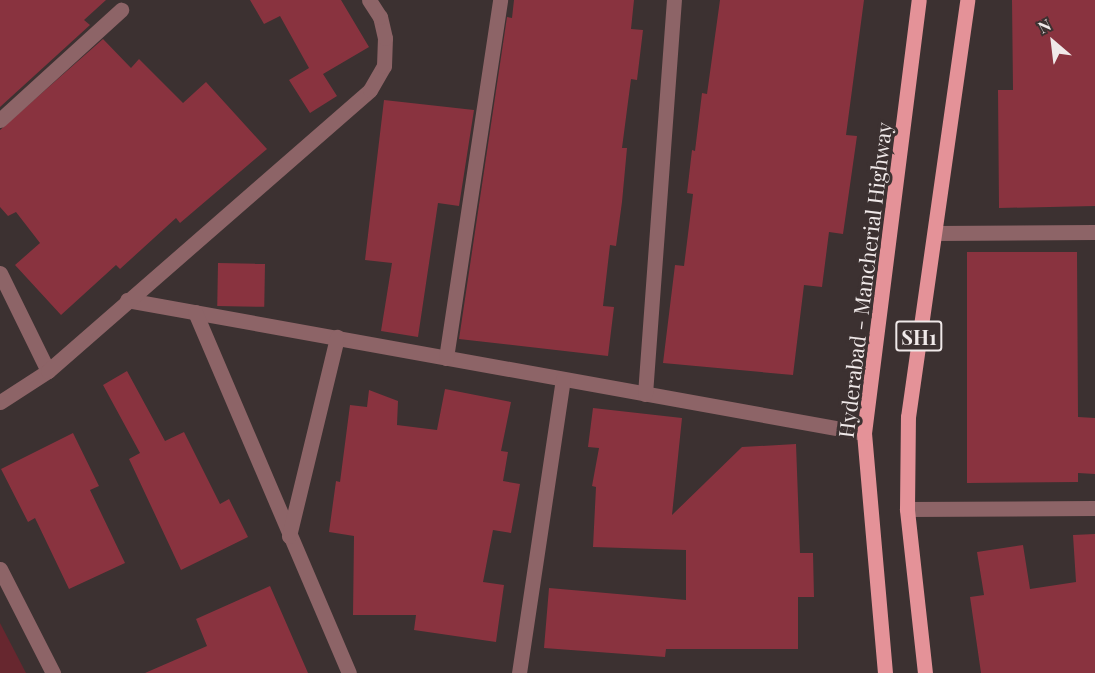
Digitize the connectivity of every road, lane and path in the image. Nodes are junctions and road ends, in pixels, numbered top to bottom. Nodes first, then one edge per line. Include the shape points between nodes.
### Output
1 (369, 0) edge
2 (500, 0) edge
3 (674, 0) edge
4 (919, 0) edge
5 (967, 0) edge
6 (121, 10) dead end
7 (0, 120) edge
8 (1095, 232) edge
9 (935, 233) junction
10 (0, 273) edge
11 (127, 300) junction
12 (195, 312) junction
13 (336, 337) junction
14 (446, 358) junction
15 (48, 371) junction
16 (563, 379) junction
17 (645, 394) junction
18 (0, 402) edge
19 (864, 434) junction
20 (1095, 508) edge
21 (907, 509) junction
22 (289, 536) junction
23 (0, 569) edge
24 (54, 673) edge
25 (349, 673) edge
26 (519, 673) edge
27 (885, 673) edge
28 (925, 673) edge

1 - 11 street via 380,17 385,38 384,66 370,90
2 - 14 street
3 - 17 street
4 - 19 main road, Hyderabad - Mancherial Highway / SH1
5 - 9 main road, SH1
6 - 7 street
8 - 9 street
9 - 21 main road, SH1 via 908,417
10 - 15 street
11 - 12 street
11 - 15 street
12 - 13 street
12 - 22 street
13 - 14 street
13 - 22 street
14 - 16 street
15 - 18 street
16 - 17 street
16 - 26 street
17 - 19 street
19 - 27 main road, Hyderabad - Mancherial Highway / SH1
20 - 21 street
21 - 28 main road, SH1
22 - 25 street
23 - 24 street

